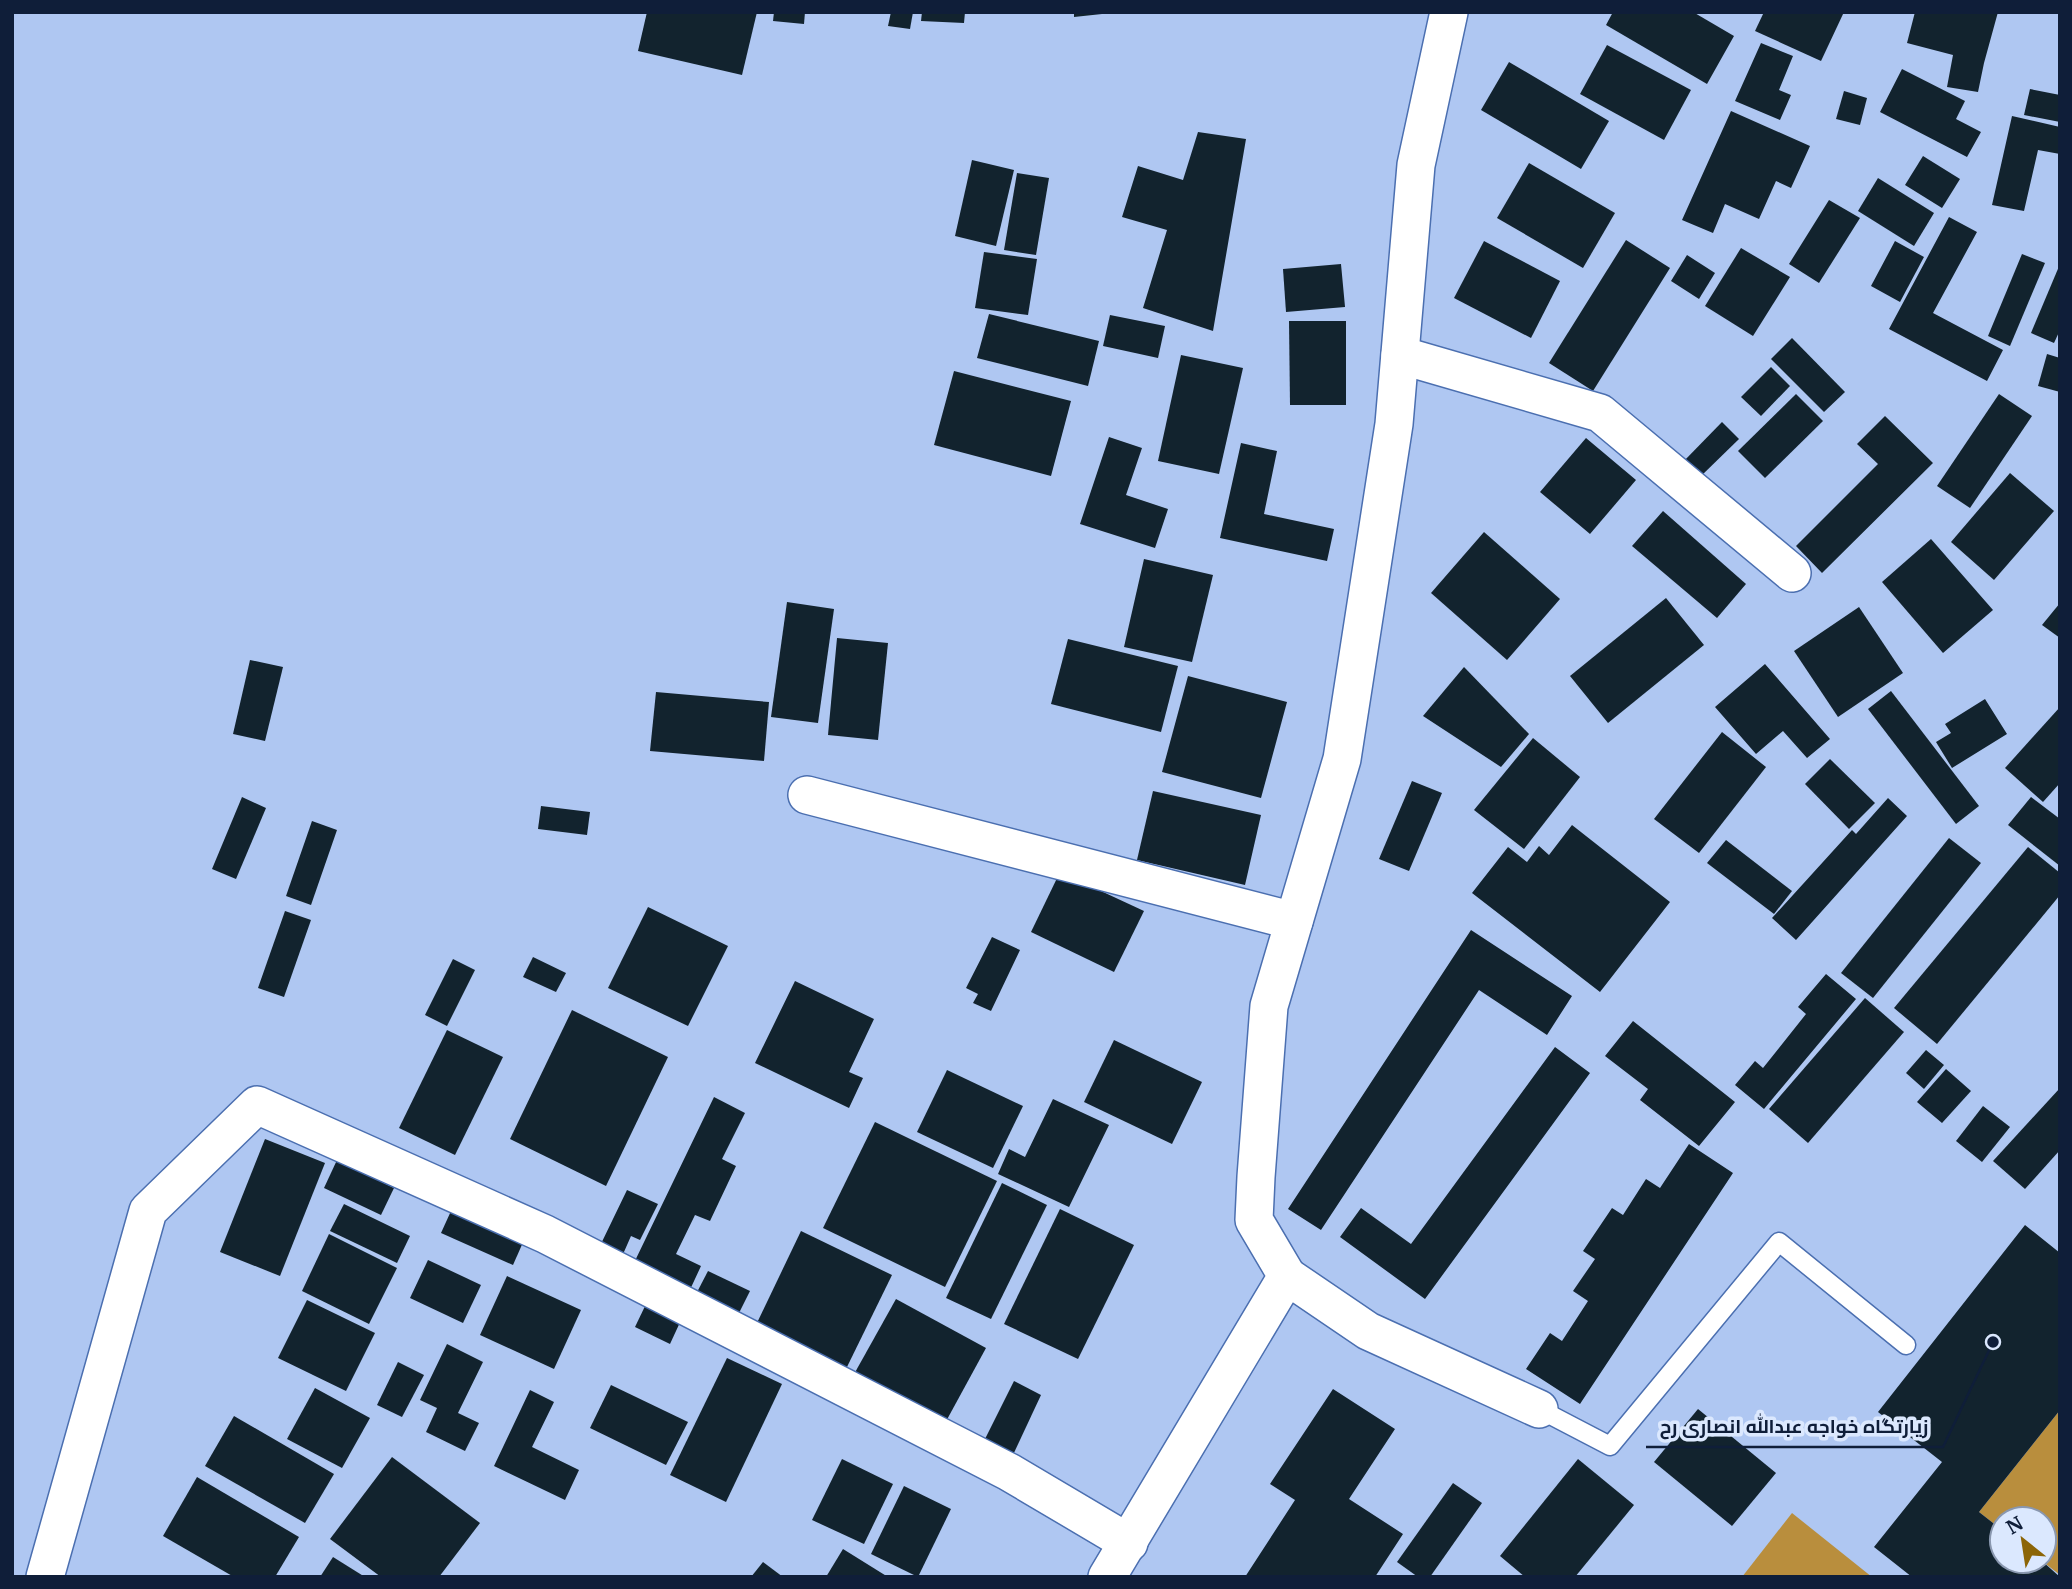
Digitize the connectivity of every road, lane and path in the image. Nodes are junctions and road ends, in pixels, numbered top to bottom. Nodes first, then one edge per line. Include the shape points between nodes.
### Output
1 (1449, 12) edge
2 (1400, 355) junction
3 (1792, 573) dead end
4 (807, 795) dead end
5 (1294, 921) junction
6 (1287, 1276) junction
7 (1906, 1345) dead end
8 (1539, 1409) joint
9 (1129, 1543) junction
10 (45, 1577) edge
11 (1107, 1577) edge

1 - 2 street via 1416,165
2 - 3 street via 1600,413
2 - 5 street via 1394,424 1342,759
4 - 5 street
5 - 6 street via 1269,1006 1254,1220
6 - 8 street via 1368,1331
6 - 9 street
7 - 8 lane via 1779,1242 1611,1446
9 - 10 street via 1009,1472 545,1234 257,1105 148,1211
9 - 11 street

